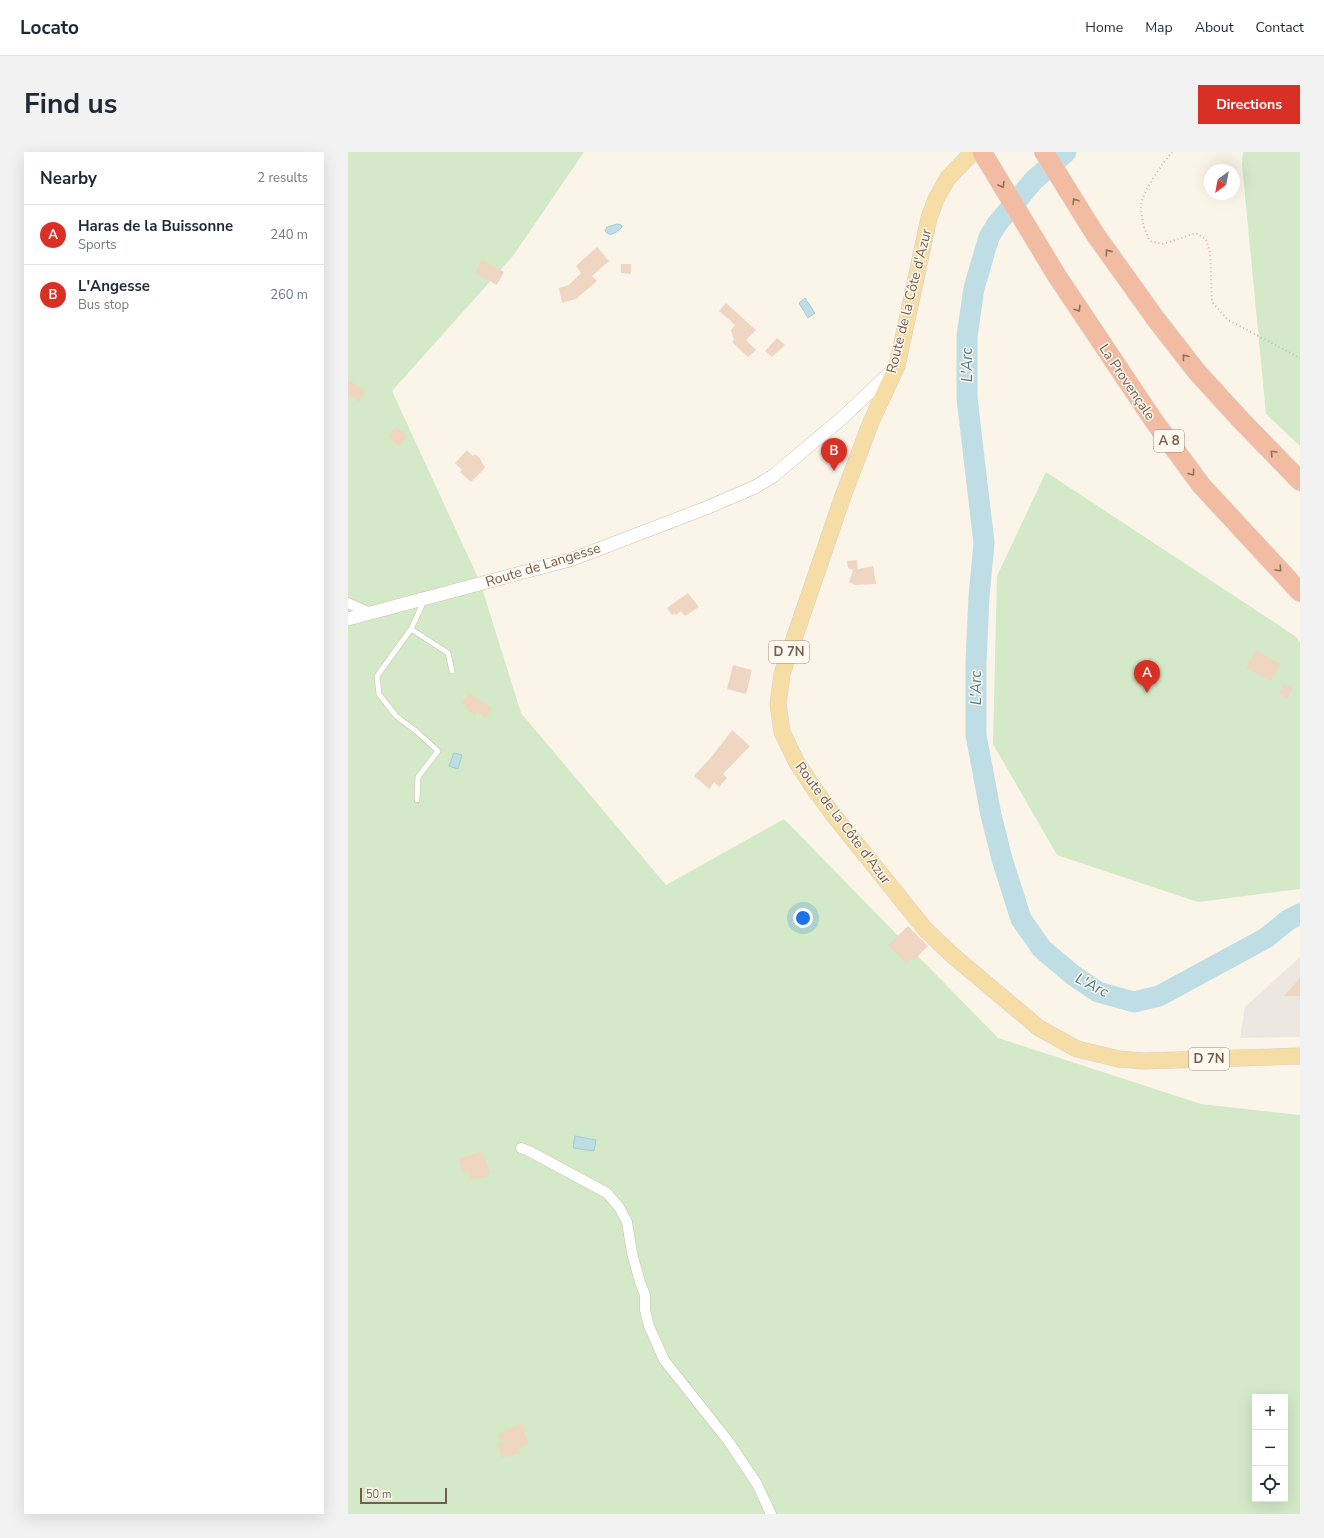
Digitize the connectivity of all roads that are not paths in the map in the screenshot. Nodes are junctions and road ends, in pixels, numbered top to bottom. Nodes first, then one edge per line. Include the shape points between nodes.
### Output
1 (973, 152) edge
2 (982, 152) edge
3 (1044, 152) edge
4 (897, 366) junction
5 (1300, 481) edge
6 (1300, 592) edge
7 (425, 598) junction
8 (348, 603) edge
9 (370, 613) junction
10 (348, 619) edge
11 (411, 629) junction
12 (452, 672) dead end
13 (417, 800) dead end
14 (1300, 1046) edge
15 (1300, 1056) edge
16 (1118, 1058) junction
17 (520, 1148) dead end
18 (771, 1514) edge

1 - 4 main road, Route de la Côte d'Azur / D 7N via 948,178 931,212
2 -> 6 highway, La Provençale / A 8 via 1056,276 1154,421 1201,485
5 -> 3 highway via 1197,372 1095,234
4 - 7 street, Route de Langesse via 835,424 773,476 755,487 573,559
4 - 16 main road, Route de la Côte d'Azur / D 7N via 871,422 843,496 782,674 778,704 782,732 796,761 815,790 925,929 1038,1028 1077,1049
7 - 9 street, Route de Langesse
7 - 11 lane
8 - 9 street
9 - 10 street, Route de Langesse
11 - 12 lane via 448,653
11 - 13 lane via 377,676 379,694 396,716 438,751 418,777
14 - 16 main road, D 7N
15 - 16 main road, D 7N via 1144,1062
17 - 18 street via 607,1193 619,1207 626,1222 632,1253 646,1295 645,1310 656,1346 664,1360 729,1442 757,1484

